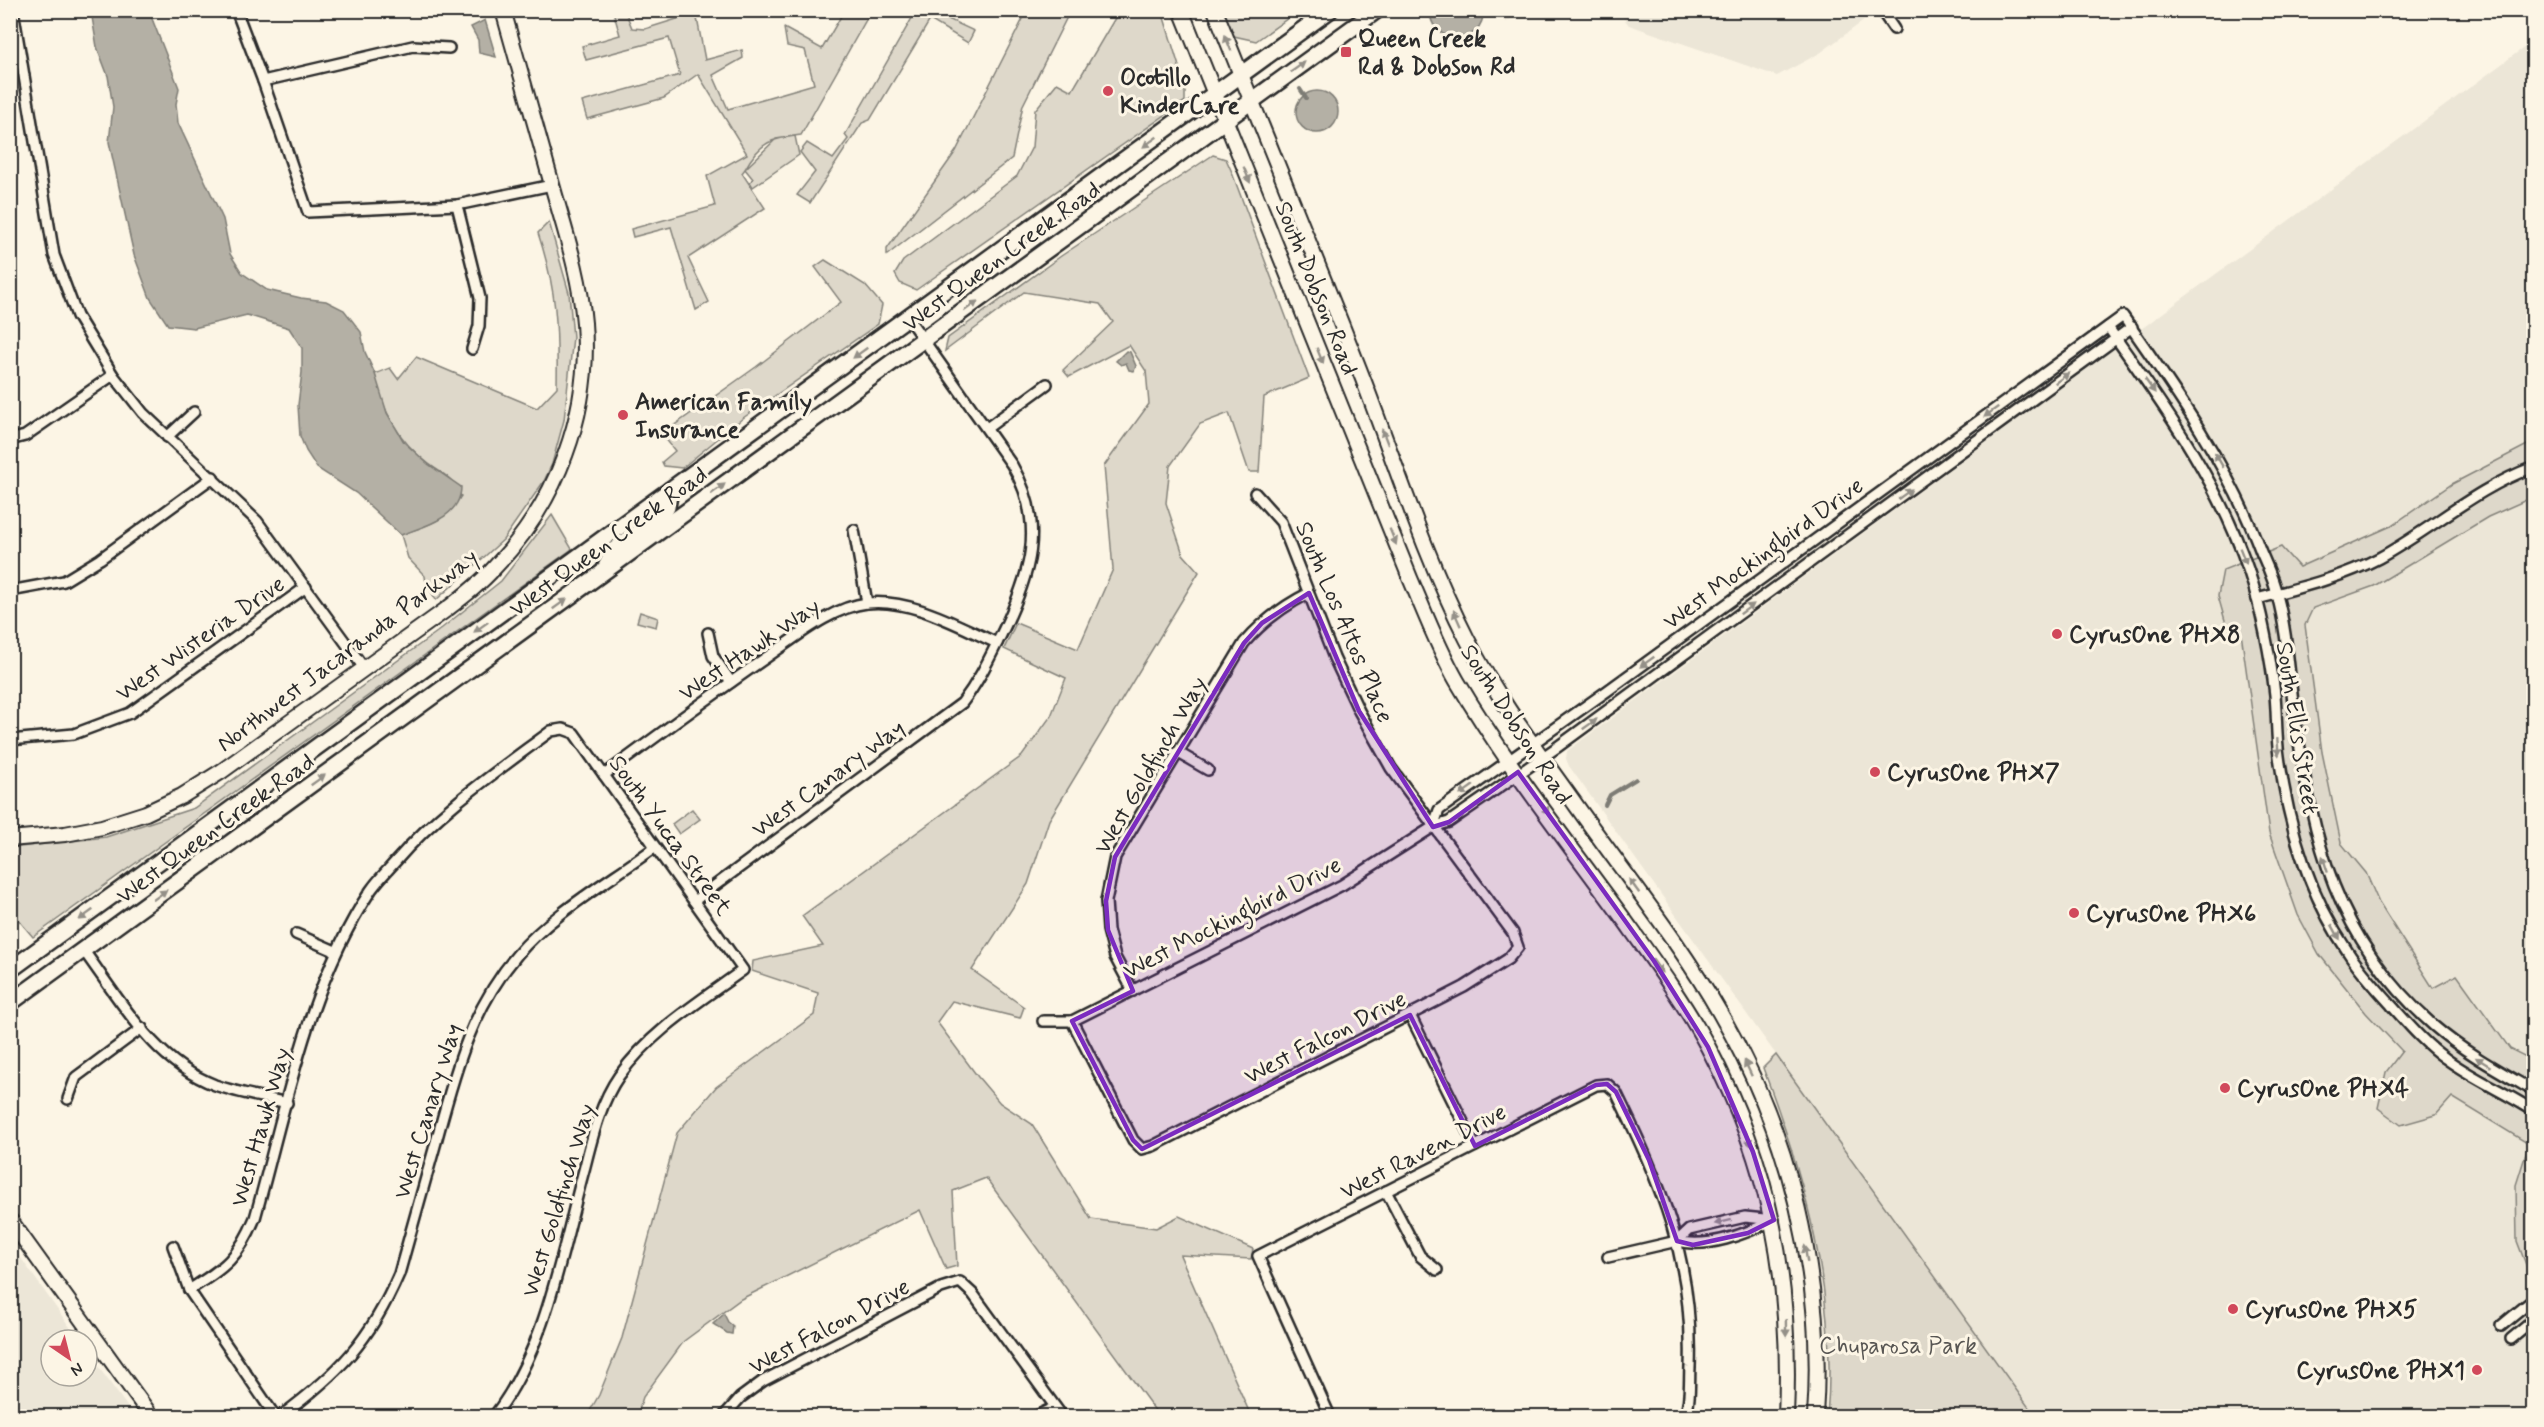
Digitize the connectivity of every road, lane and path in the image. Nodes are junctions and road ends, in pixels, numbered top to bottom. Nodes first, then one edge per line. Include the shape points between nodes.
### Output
1 (13, 10) edge
2 (237, 10) edge
3 (503, 10) edge
4 (1181, 10) edge
5 (1215, 10) edge
6 (1330, 10) edge
7 (1377, 10) edge
8 (1881, 10) edge
9 (1894, 29) dead end
10 (449, 48) dead end
11 (1241, 76) junction
12 (263, 81) junction
13 (1215, 96) junction
14 (1251, 101) junction
15 (1225, 121) junction
16 (552, 185) junction
17 (457, 205) junction
18 (2123, 316) joint
19 (908, 318) junction
20 (2108, 327) junction
21 (2132, 327) junction
22 (2116, 338) junction
23 (923, 340) junction
24 (472, 349) dead end
25 (112, 375) junction
26 (1047, 384) dead end
27 (194, 412) dead end
28 (987, 428) junction
29 (168, 437) junction
30 (10, 440) edge
31 (2534, 467) edge
32 (213, 477) junction
33 (670, 490) junction
34 (1255, 492) dead end
35 (1852, 513) junction
36 (1861, 525) junction
37 (854, 530) dead end
38 (604, 572) junction
39 (306, 587) junction
40 (10, 591) edge
41 (1309, 593) junction
42 (2277, 594) junction
43 (2257, 599) junction
44 (867, 603) junction
45 (708, 633) dead end
46 (997, 644) junction
47 (364, 668) junction
48 (731, 682) junction
49 (563, 729) joint
50 (10, 740) edge
51 (1532, 744) junction
52 (1177, 752) junction
53 (1542, 758) junction
54 (1509, 760) junction
55 (1208, 770) dead end
56 (1518, 772) junction
57 (604, 775) junction
58 (1433, 827) junction
59 (10, 839) edge
60 (654, 848) junction
61 (694, 900) junction
62 (297, 934) dead end
63 (1518, 947) joint
64 (84, 951) junction
65 (335, 951) junction
66 (10, 970) edge
67 (743, 970) joint
68 (1132, 991) junction
69 (10, 1004) edge
70 (1410, 1015) junction
71 (1072, 1021) junction
72 (1043, 1022) dead end
73 (142, 1028) junction
74 (2534, 1091) edge
75 (68, 1099) dead end
76 (287, 1103) junction
77 (2534, 1111) edge
78 (1475, 1146) junction
79 (1386, 1191) junction
80 (10, 1220) edge
81 (1774, 1220) junction
82 (1677, 1241) junction
83 (173, 1246) dead end
84 (1608, 1257) dead end
85 (1437, 1270) dead end
86 (189, 1290) junction
87 (2534, 1299) edge
88 (2534, 1320) edge
89 (2501, 1326) dead end
90 (2511, 1339) dead end
91 (1055, 1407) junction
92 (151, 1416) edge
93 (275, 1416) edge
94 (281, 1416) edge
95 (494, 1416) edge
96 (724, 1416) edge
97 (1036, 1416) edge
98 (1062, 1416) edge
99 (1330, 1416) edge
100 (1684, 1416) edge
101 (1786, 1416) edge
102 (1815, 1416) edge

1 - 25 street via 54,255 77,316
2 - 12 street
3 - 16 main road, Northwest Jacaranda Parkway
4 - 13 main road, South Dobson Road
11 -> 5 main road, South Dobson Road
6 - 11 main road, West Queen Creek Road
14 -> 7 main road, West Queen Creek Road
8 - 9 street
10 - 12 street via 413,46
11 - 13 main road, West Queen Creek Road
11 - 14 main road, South Dobson Road
12 - 17 street via 308,212
13 - 15 main road, South Dobson Road
13 -> 19 main road, West Queen Creek Road
14 - 15 main road, West Queen Creek Road
51 -> 14 main road, South Dobson Road via 1492,684 1457,620
23 -> 15 main road, West Queen Creek Road
15 -> 54 main road, South Dobson Road via 1433,632 1457,680
16 - 17 street
16 - 47 main road, Northwest Jacaranda Parkway via 578,280 585,344 582,391 563,463 537,513 495,568 447,609
17 - 24 street via 480,298 479,326
18 - 20 street, West Mockingbird Drive
18 - 21 street, South Ellis Street
19 - 23 street, West Canary Way
19 -> 33 main road, West Queen Creek Road
20 - 22 street, South Ellis Street
20 -> 35 street, West Mockingbird Drive
21 - 22 street, West Mockingbird Drive
42 -> 21 street, South Ellis Street via 2219,460
36 -> 22 street, West Mockingbird Drive
22 -> 43 street, South Ellis Street via 2208,477 2229,521
23 - 28 street, West Canary Way
38 -> 23 main road, West Queen Creek Road
25 - 29 street
25 - 30 street via 25,436
26 - 28 street
27 - 29 street
28 - 46 street, West Canary Way via 1024,485 1032,531 1031,559
29 - 32 street
31 - 42 street via 2467,499 2406,542 2354,570
32 - 39 street via 257,521
32 - 40 street via 100,559 64,580
33 - 38 main road via 662,515 614,550
33 -> 66 main road, West Queen Creek Road
34 - 41 street, South Los Altos Place via 1281,522
35 - 36 street
35 -> 51 street, West Mockingbird Drive
53 -> 36 street, West Mockingbird Drive
37 - 44 street
64 -> 38 main road, West Queen Creek Road
39 - 47 street
39 - 50 street, West Wisteria Drive via 130,713 74,734
41 - 52 street, West Goldfinch Way via 1262,623 1244,643
41 - 58 street, South Los Altos Place via 1359,711 1391,768
42 - 43 street
74 -> 42 street, South Ellis Street via 2479,1059 2434,1026 2387,976 2342,908 2310,809
43 -> 77 street, South Ellis Street via 2275,694 2289,814 2309,876 2328,917 2348,953 2417,1034 2445,1058
44 - 46 street, West Hawk Way via 908,606
44 - 48 street, West Hawk Way via 831,615
45 - 48 street via 713,656
46 - 61 street, West Canary Way via 979,681 942,719
47 - 59 main road, Northwest Jacaranda Parkway via 222,771 173,801 102,827
48 - 57 street, West Hawk Way
49 - 57 street, South Yucca Street via 574,733
49 - 65 street, West Hawk Way via 551,731 454,803 415,838 372,888
51 - 53 main road, South Dobson Road
51 - 54 street, West Mockingbird Drive
52 - 55 street
52 - 68 street, West Goldfinch Way via 1118,850 1108,881 1108,930 1115,957
53 - 56 street, West Mockingbird Drive
102 -> 53 main road, South Dobson Road via 1817,1364 1809,1270 1792,1185 1765,1106 1706,990
54 - 56 main road, South Dobson Road
54 -> 58 street, West Mockingbird Drive via 1439,810
56 - 58 street, West Mockingbird Drive via 1449,822
56 -> 81 main road, South Dobson Road via 1654,961 1708,1047 1753,1152
57 - 60 street, South Yucca Street
58 - 63 street, South Los Altos Place via 1513,933
58 - 68 street, West Mockingbird Drive via 1341,885
60 - 61 street, South Yucca Street
60 - 94 street, West Canary Way via 551,924 519,953 497,981 481,1007 457,1066 399,1274 388,1300 348,1359 320,1388
61 - 67 street, South Yucca Street
62 - 65 street
63 - 70 street, West Falcon Drive via 1508,959 1464,987
64 - 69 main road, West Queen Creek Road
64 - 73 street
65 - 76 street, West Hawk Way via 311,1016
67 - 95 street, West Goldfinch Way via 656,1034 618,1077 596,1125 538,1340 507,1400
68 - 71 street, West Mockingbird Drive
70 - 71 street, West Falcon Drive via 1142,1149 1132,1140
70 - 78 street
71 - 72 street, West Mockingbird Drive
73 - 75 street via 76,1077
73 - 76 street via 171,1060 192,1074 215,1085
76 - 86 street, West Hawk Way via 246,1241 225,1267
78 - 79 street, West Raven Drive
78 - 82 street, West Raven Drive via 1596,1085 1607,1084 1616,1092 1649,1160
79 - 85 street via 1420,1256
79 - 99 street, West Raven Drive via 1258,1256
80 - 92 main road
81 - 82 street via 1748,1233 1693,1245
81 -> 82 street via 1744,1217 1689,1230
81 -> 101 main road, South Dobson Road via 1785,1304
82 - 84 street
82 - 100 street via 1684,1273 1690,1351 1688,1408
83 - 86 street
86 - 93 street
87 - 89 street
88 - 90 street
91 - 96 street, West Falcon Drive via 973,1294 960,1282 941,1288 763,1381
91 - 97 street
91 - 98 street

